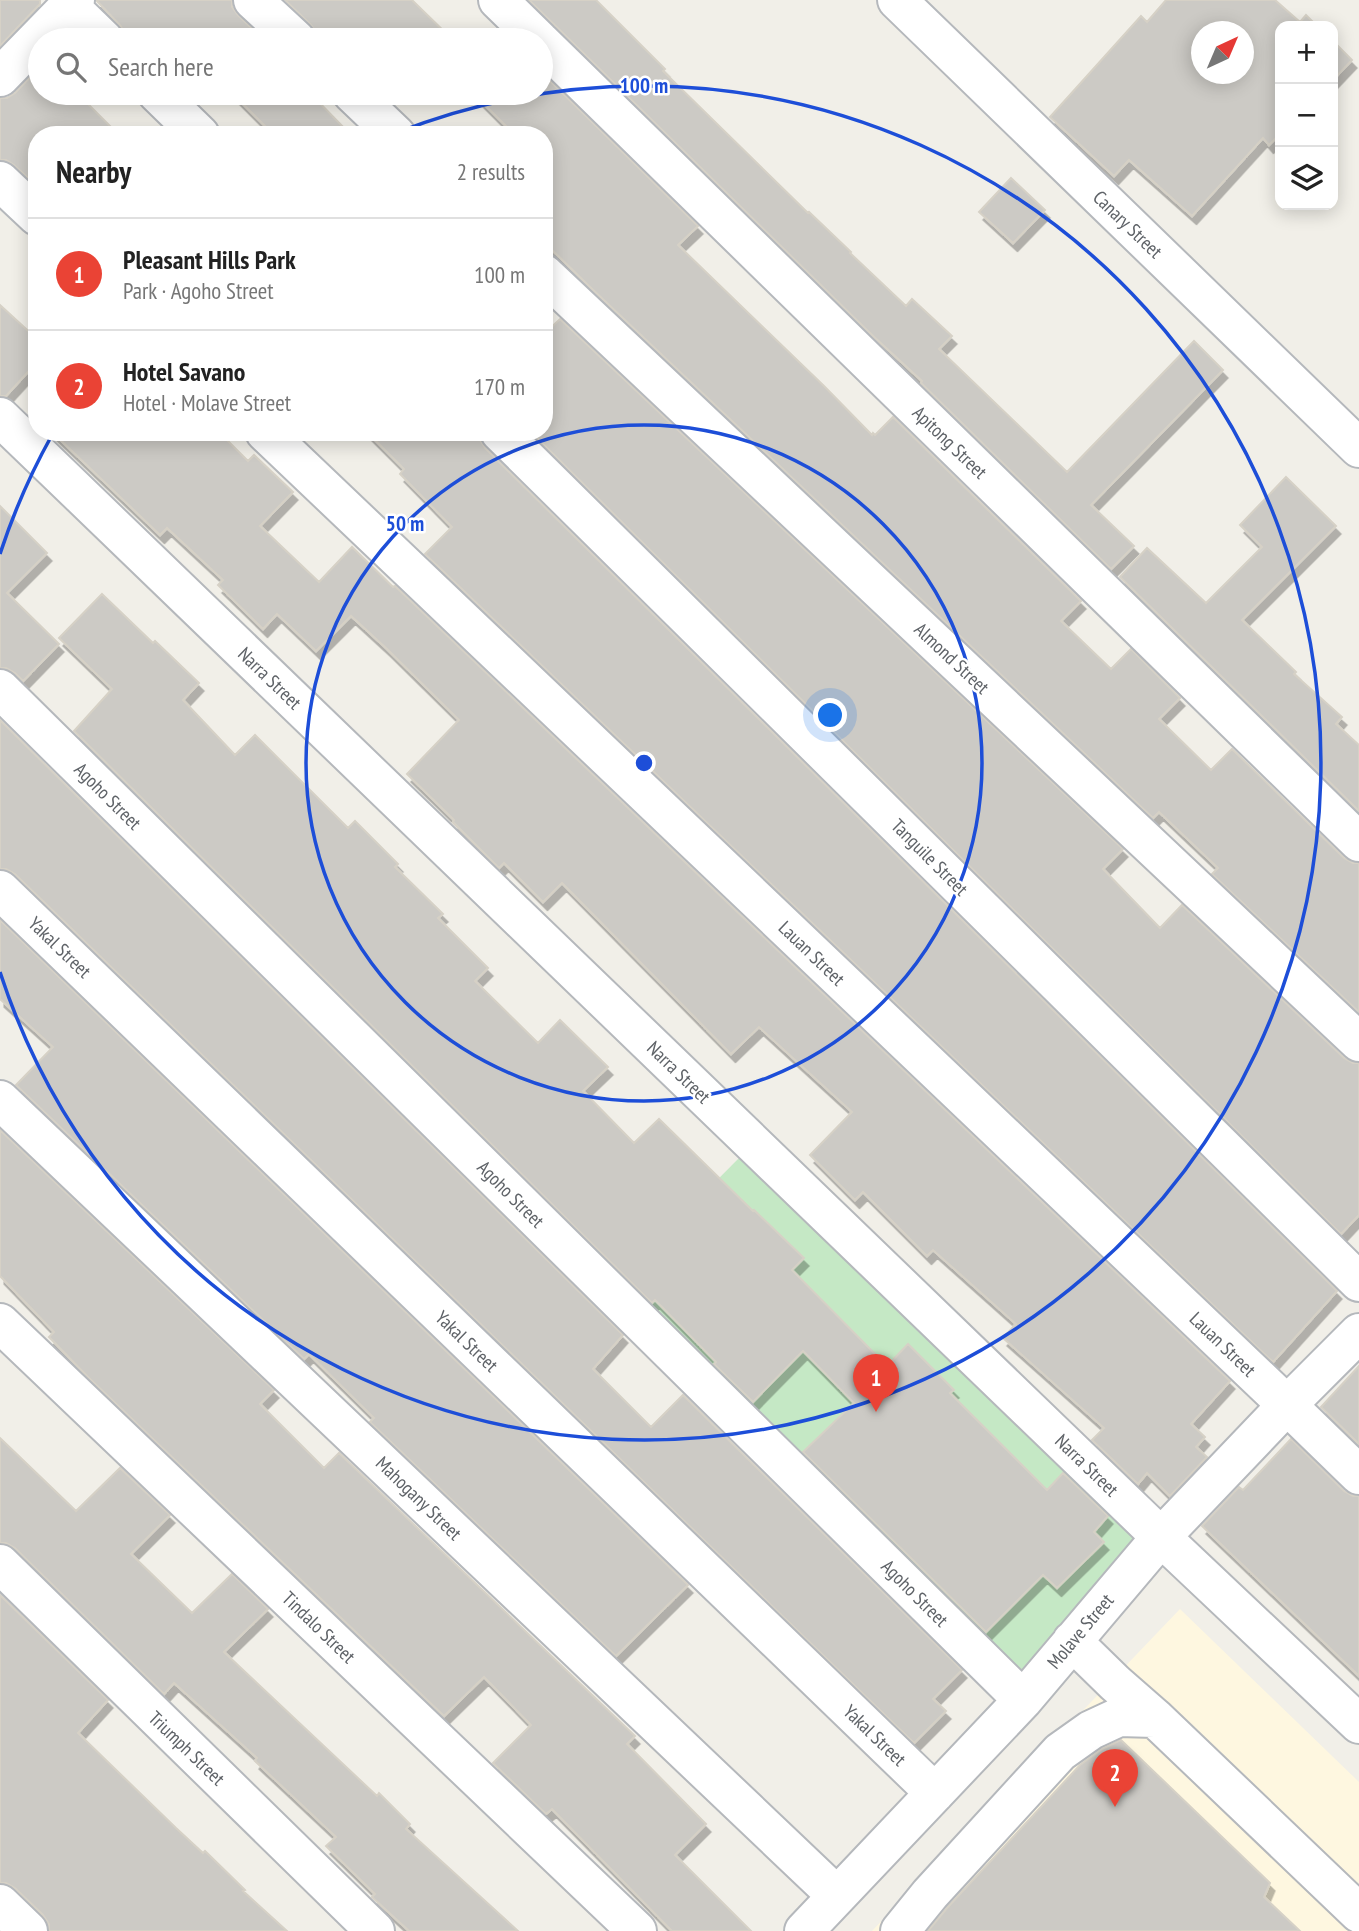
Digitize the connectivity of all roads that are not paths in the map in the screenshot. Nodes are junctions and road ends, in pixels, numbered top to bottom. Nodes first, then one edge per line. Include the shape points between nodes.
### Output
1 (253, 0) edge
2 (498, 0) edge
3 (897, 0) edge
4 (72, 3) edge
5 (48, 28) edge
6 (94, 28) edge
7 (283, 28) edge
8 (527, 28) edge
9 (28, 48) edge
10 (553, 54) edge
11 (0, 77) edge
12 (169, 105) edge
13 (365, 105) edge
14 (191, 126) edge
15 (387, 126) edge
16 (0, 181) edge
17 (28, 207) edge
18 (553, 282) edge
19 (0, 417) edge
20 (274, 441) edge
21 (509, 441) edge
22 (1359, 448) edge
23 (0, 689) edge
24 (1359, 842) edge
25 (0, 890) edge
26 (1359, 1042) edge
27 (0, 1100) edge
28 (1359, 1282) edge
29 (0, 1323) edge
30 (1359, 1334) edge
31 (1287, 1405) junction
32 (1359, 1475) edge
33 (1161, 1537) junction
34 (0, 1564) edge
35 (1072, 1641) junction
36 (1023, 1700) junction
37 (1155, 1718) junction
38 (1359, 1724) edge
39 (935, 1793) junction
40 (837, 1896) junction
41 (0, 1904) edge
42 (1359, 1913) edge
43 (28, 1931) edge
44 (375, 1931) edge
45 (637, 1931) edge
46 (804, 1931) edge
47 (900, 1931) edge

1 - 7 street
2 - 8 street, Apitong Street
3 - 22 street, Canary Street
4 - 5 street
4 - 6 street
9 - 11 street
10 - 24 street, Apitong Street
12 - 14 street
13 - 15 street
16 - 17 street
18 - 26 street, Almond Street
19 - 33 street, Narra Street
20 - 31 street, Lauan Street
21 - 28 street, Tanguile Street
23 - 36 street, Agoho Street
25 - 39 street, Yakal Street
27 - 40 street, Mahogany Street
29 - 45 street, Tindalo Street
30 - 31 street, Molave Street
31 - 32 street, Lauan Street
31 - 33 street, Molave Street
33 - 35 street, Molave Street
33 - 38 street, Narra Street
34 - 44 street, Triumph Street
35 - 36 street, Molave Street
35 - 37 street
36 - 39 street, Molave Street
37 - 42 street
37 - 47 street via 1119,1717 1060,1752
39 - 40 street, Molave Street
40 - 46 street, Molave Street
41 - 43 street

